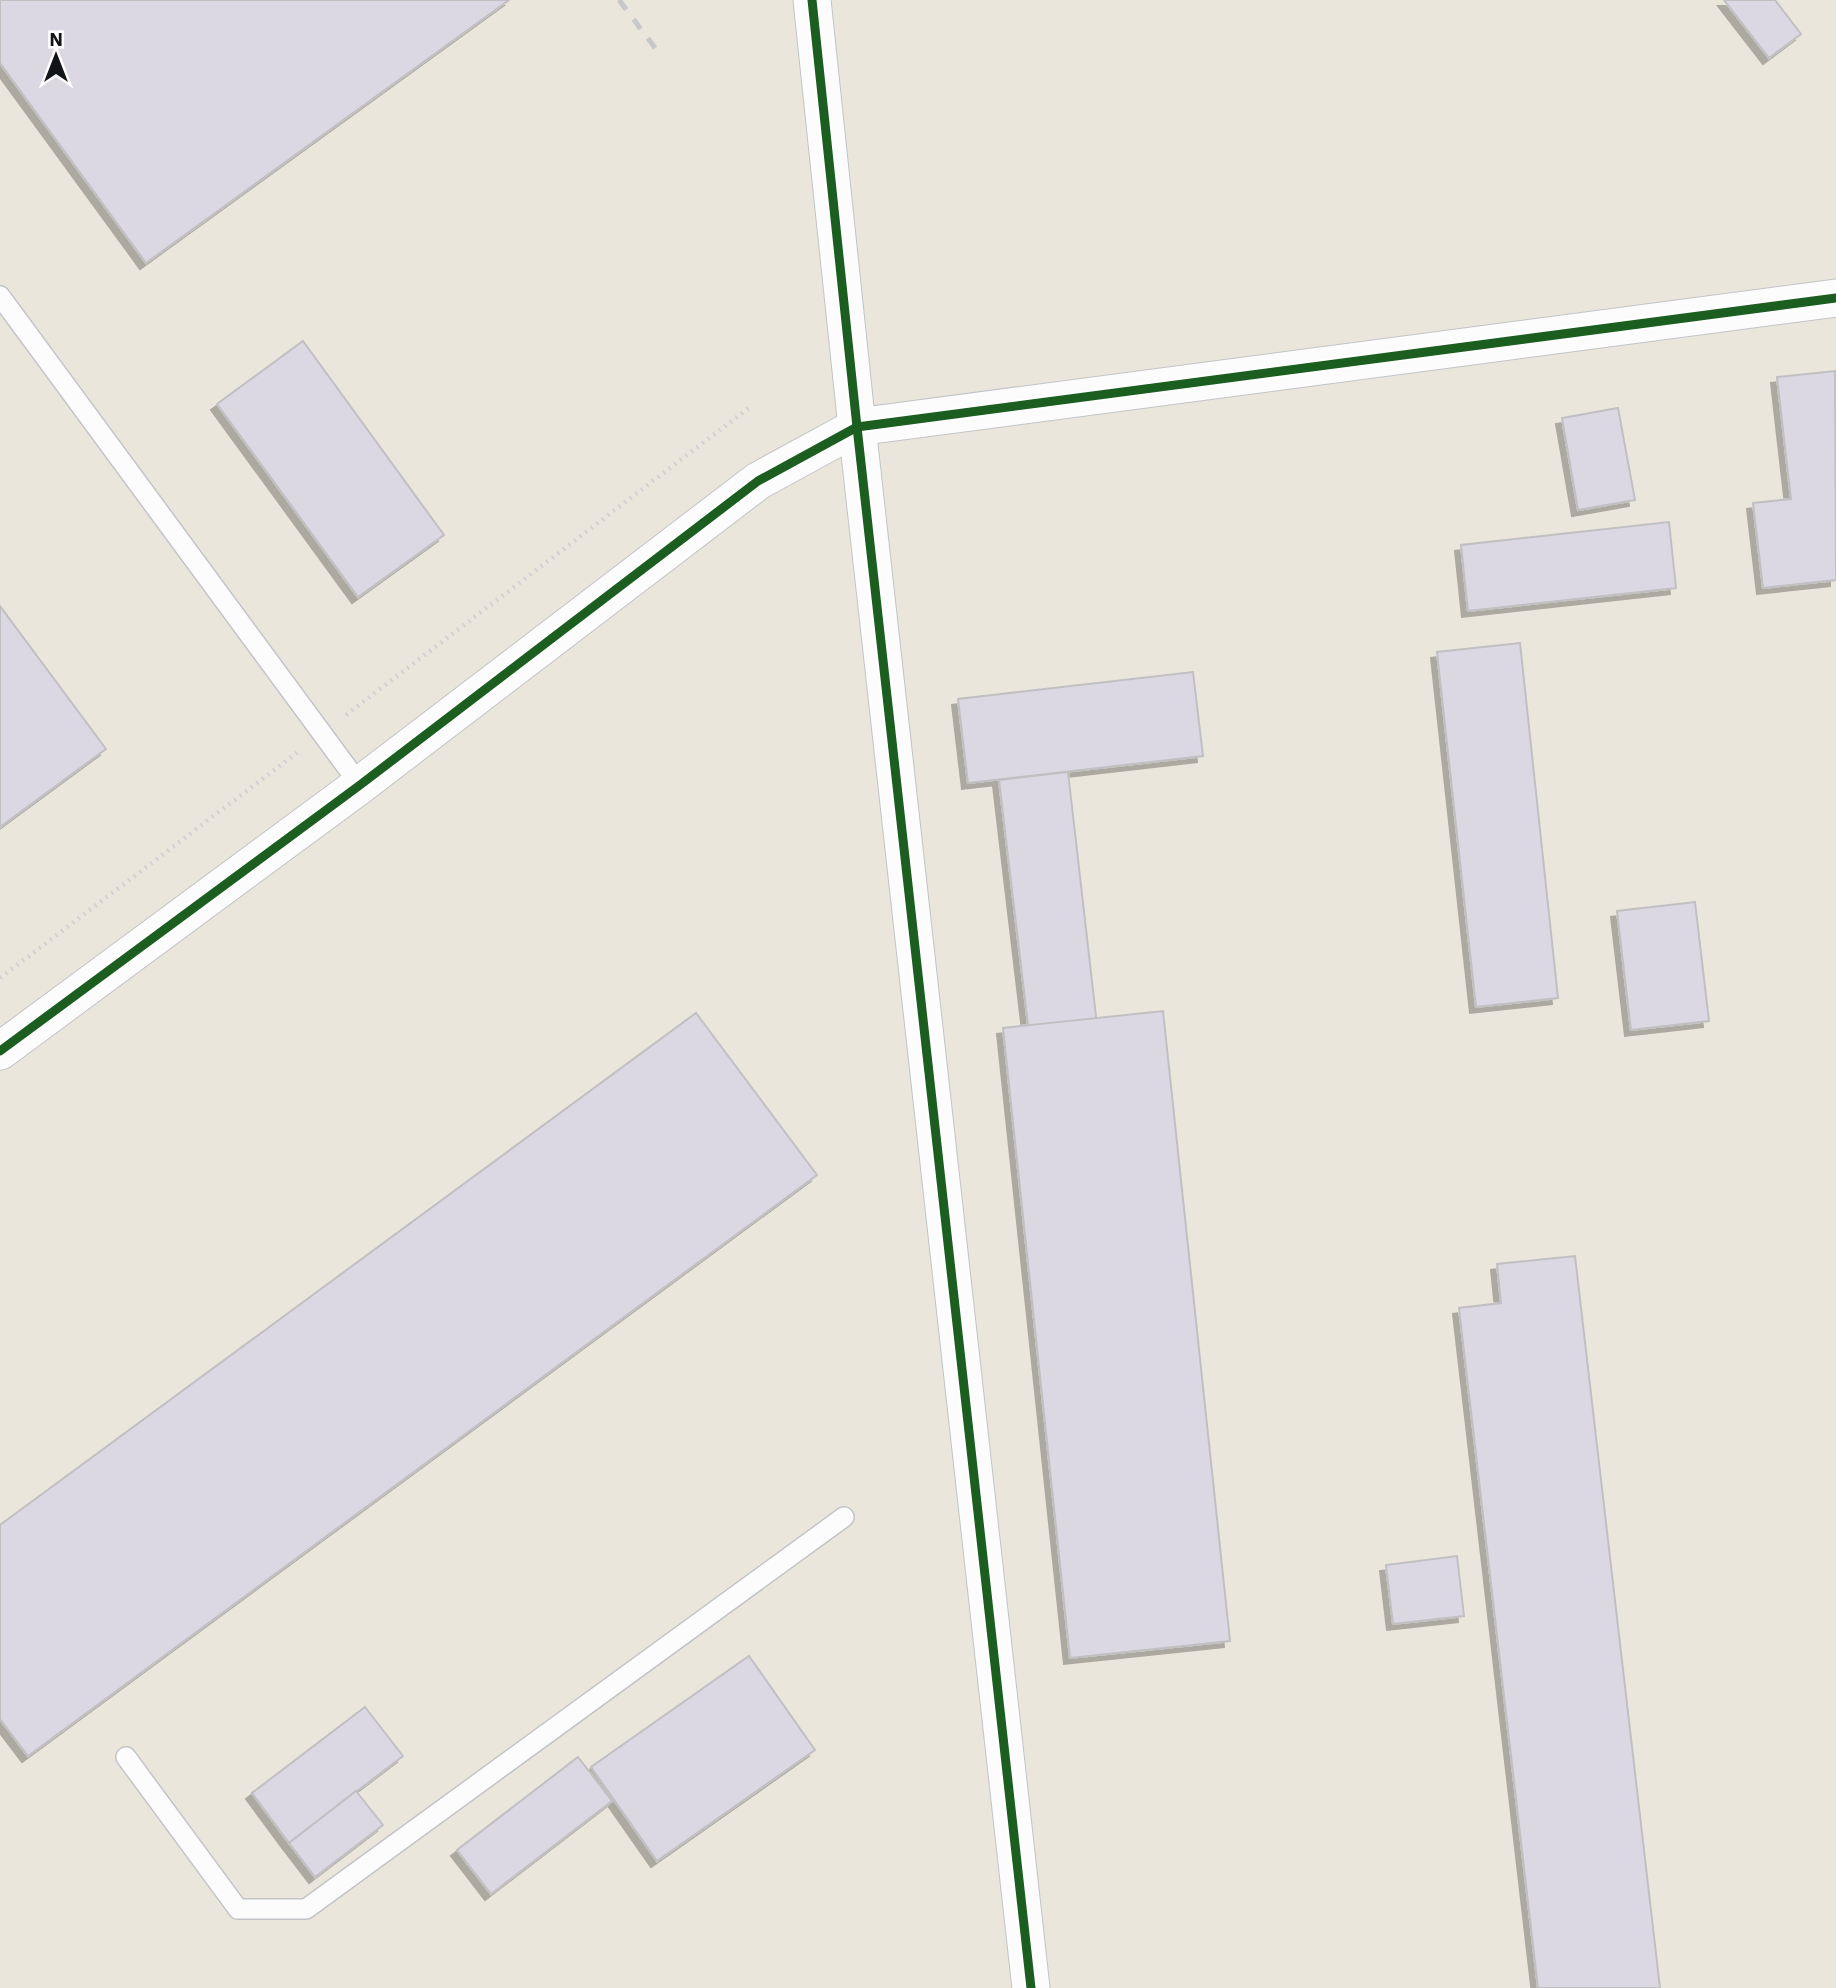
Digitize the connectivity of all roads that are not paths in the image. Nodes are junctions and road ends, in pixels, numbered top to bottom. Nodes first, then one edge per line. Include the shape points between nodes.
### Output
1 (812, 0) edge
2 (0, 296) edge
3 (1836, 298) edge
4 (857, 427) junction
5 (360, 785) junction
6 (0, 1051) edge
7 (844, 1517) dead end
8 (126, 1757) dead end
9 (1031, 1988) edge

1 - 4 street
2 - 5 lane
3 - 4 street
4 - 5 street via 758,481
4 - 9 street
5 - 6 street
7 - 8 lane via 306,1909 238,1909

